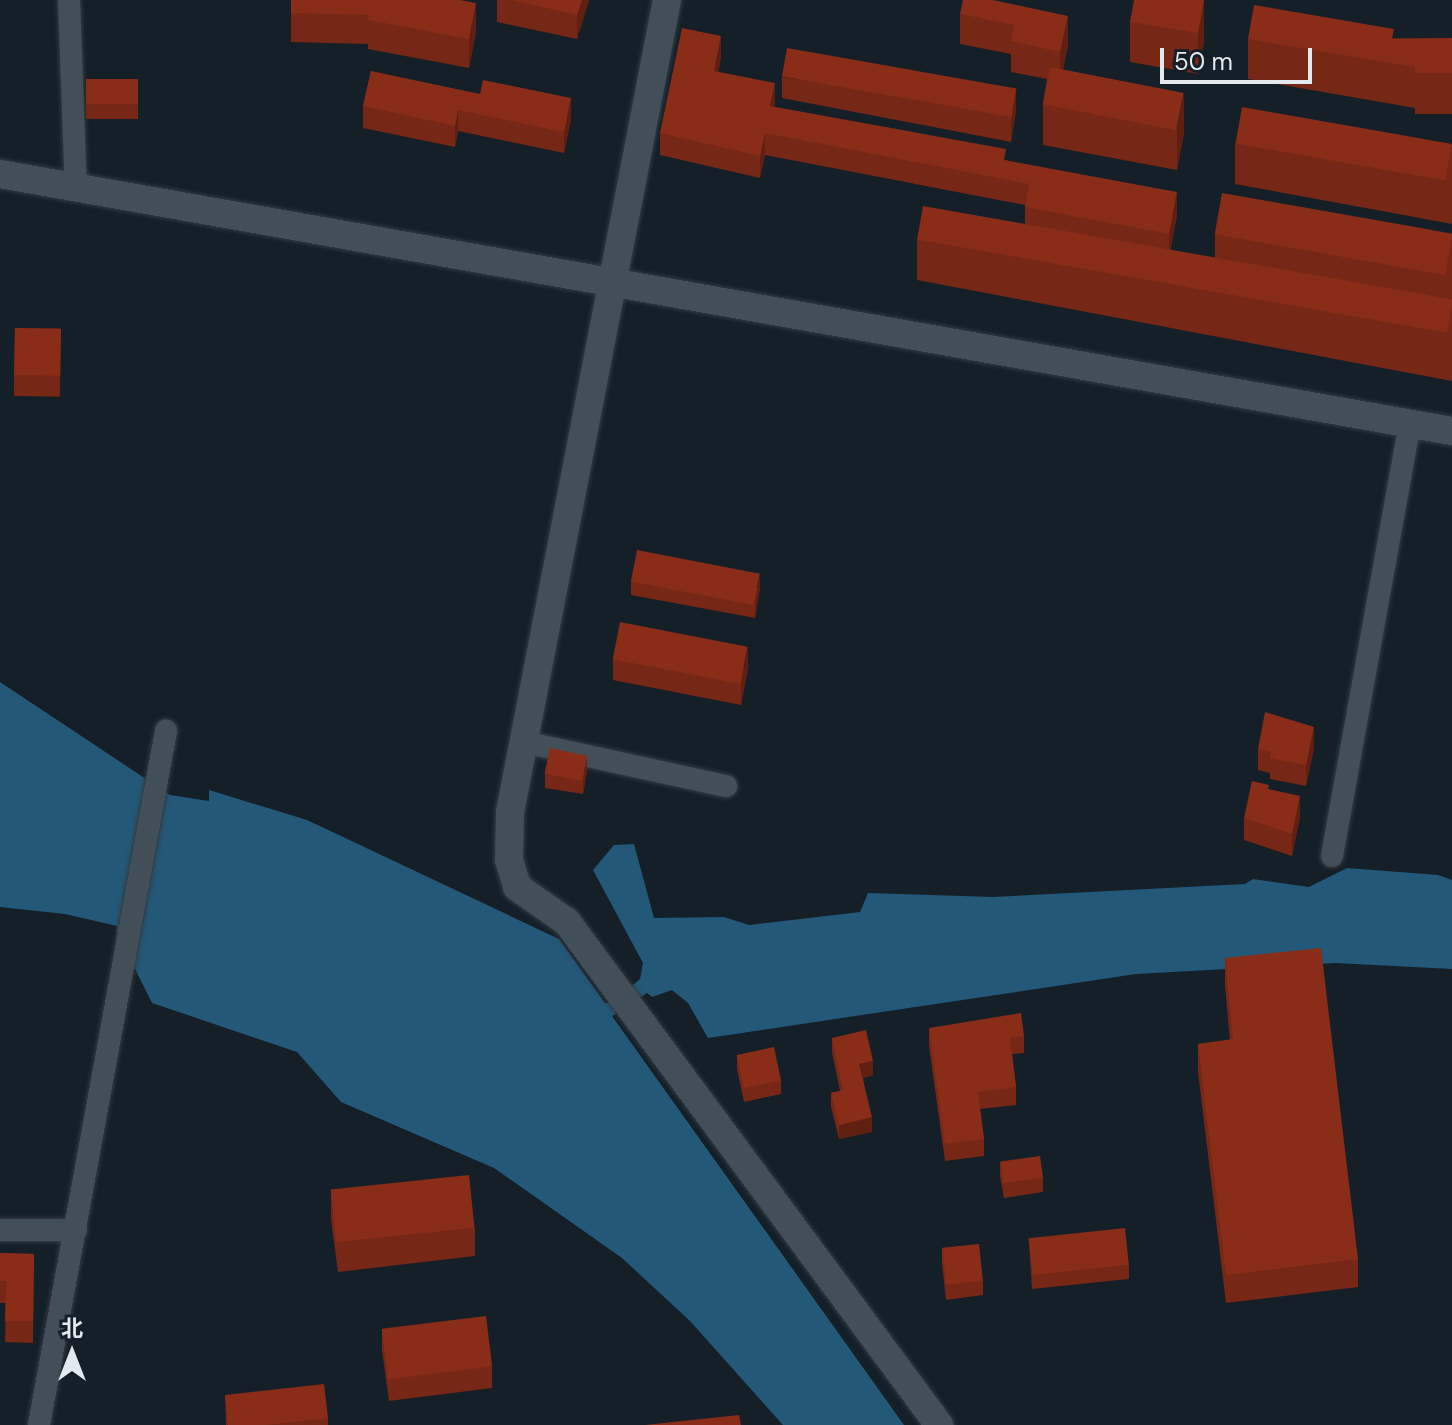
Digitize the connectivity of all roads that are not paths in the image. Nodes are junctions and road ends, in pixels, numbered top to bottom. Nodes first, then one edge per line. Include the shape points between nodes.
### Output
1 (69, 0) edge
2 (667, 0) edge
3 (0, 174) edge
4 (76, 188) junction
5 (615, 283) junction
6 (1410, 423) junction
7 (1452, 431) edge
8 (166, 731) dead end
9 (524, 742) junction
10 (726, 786) dead end
11 (1332, 856) dead end
12 (0, 1230) edge
13 (76, 1230) junction
14 (39, 1425) edge
15 (939, 1425) edge

1 - 4 street
2 - 5 street
3 - 4 street
4 - 5 street
5 - 6 street
5 - 9 street
6 - 7 street
6 - 11 street
8 - 13 street
9 - 10 street
9 - 15 street via 510,812 509,860 517,887 567,922
12 - 13 street
13 - 14 street

